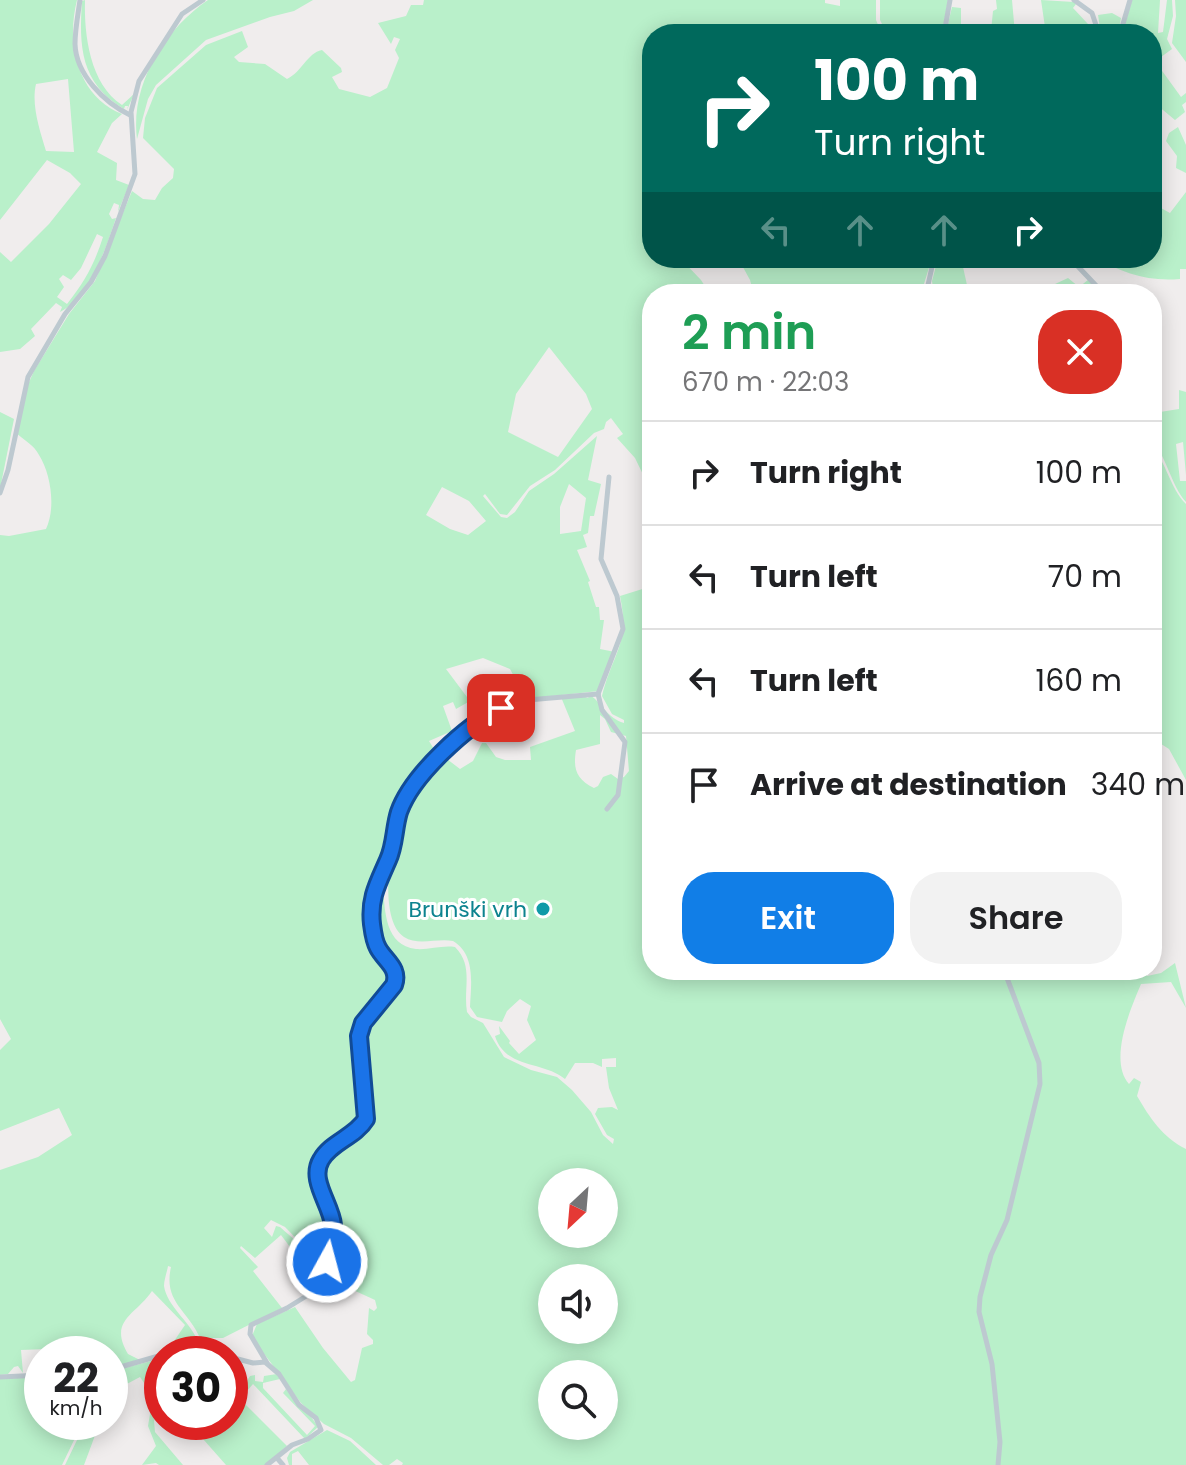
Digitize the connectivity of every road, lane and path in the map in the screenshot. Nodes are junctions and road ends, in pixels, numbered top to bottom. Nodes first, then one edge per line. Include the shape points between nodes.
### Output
1 (80, 0) edge
2 (203, 0) edge
3 (950, 0) edge
4 (1074, 0) edge
5 (1130, 0) edge
6 (946, 24) edge
7 (1096, 24) edge
8 (1123, 24) edge
9 (131, 115) junction
10 (1079, 268) edge
11 (1095, 284) edge
12 (609, 477) dead end
13 (0, 493) edge
14 (598, 694) junction
15 (607, 809) dead end
16 (1008, 980) edge
17 (248, 1362) edge
18 (267, 1363) junction
19 (24, 1376) edge
20 (0, 1377) edge
21 (277, 1458) junction
22 (267, 1465) edge
23 (283, 1465) edge
24 (998, 1465) edge

1 - 9 street via 75,46 79,59 93,88
2 - 9 street via 182,14 139,81
3 - 6 street
4 - 7 street via 1092,13
5 - 8 street
9 - 13 street via 135,174 105,256 28,377
10 - 11 street
12 - 14 street via 601,559 617,596 623,629
14 - 15 street via 602,710 625,742 618,795
14 - 18 street via 516,701 487,715 407,795 371,908 377,947 396,971 396,979 361,1029 366,1119 329,1150 317,1172 333,1225 325,1277 316,1290 251,1325 250,1334
16 - 24 street via 1039,1063 1040,1084 1007,1220 980,1297 992,1364
17 - 18 street
18 - 21 street via 321,1430
19 - 20 street
21 - 22 street
21 - 23 street

